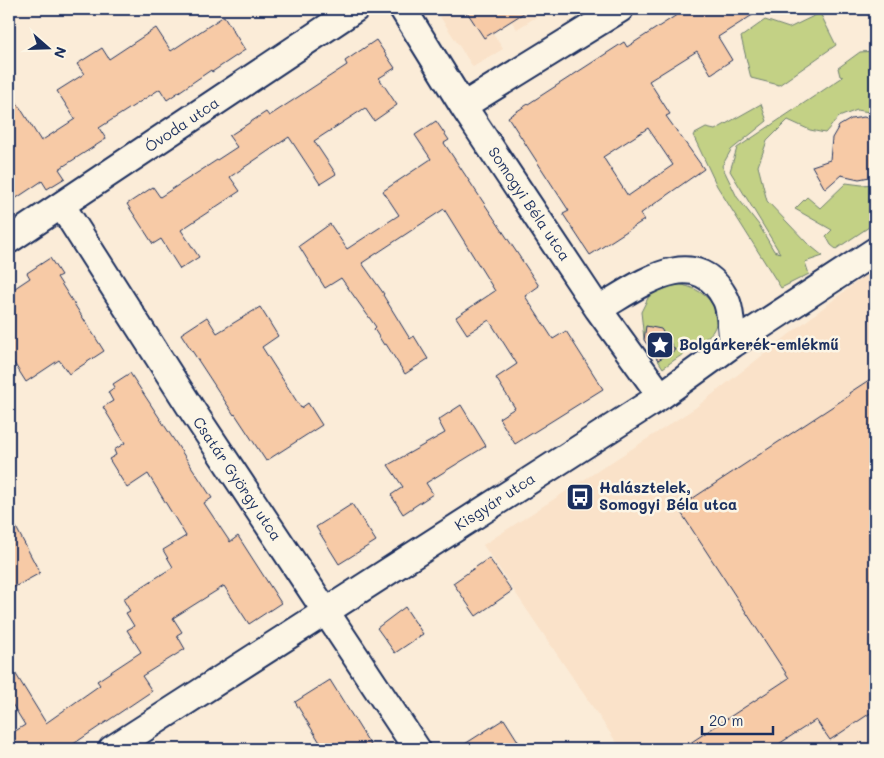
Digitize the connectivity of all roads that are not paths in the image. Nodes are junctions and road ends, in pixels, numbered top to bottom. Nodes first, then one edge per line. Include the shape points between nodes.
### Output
1 (355, 9) edge
2 (403, 9) edge
3 (620, 9) edge
4 (463, 106) junction
5 (62, 206) junction
6 (9, 240) edge
7 (875, 250) edge
8 (598, 309) junction
9 (733, 344) junction
10 (661, 396) junction
11 (325, 610) junction
12 (112, 749) edge
13 (417, 749) edge

1 - 5 street, Óvoda utca
2 - 4 street, Somogyi Béla utca
3 - 4 street
4 - 8 street, Somogyi Béla utca
5 - 6 street, Óvoda utca
5 - 11 street, Csatár György utca via 199,422
7 - 9 street, Kisgyár utca
8 - 9 street via 663,273 678,270 700,273 726,299
8 - 10 street, Somogyi Béla utca
9 - 10 street, Kisgyár utca
10 - 11 street, Kisgyár utca
11 - 12 street, Kisgyár utca
11 - 13 street, Csatár György utca

